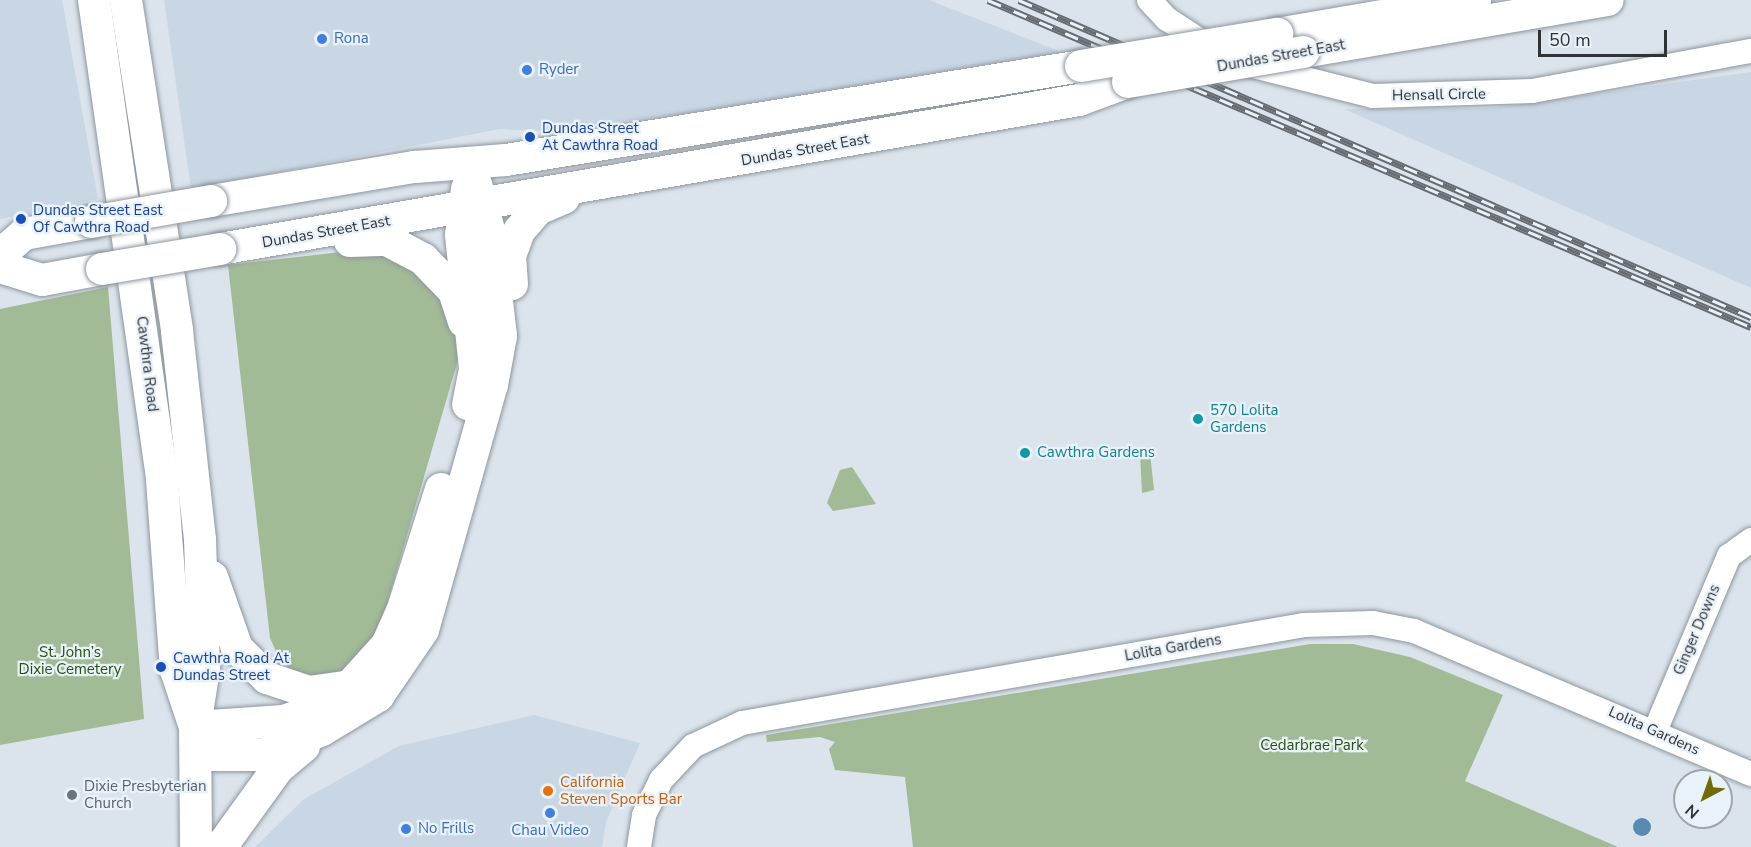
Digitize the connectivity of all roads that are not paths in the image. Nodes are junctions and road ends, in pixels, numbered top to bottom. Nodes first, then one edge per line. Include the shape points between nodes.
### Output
1 (94, 0) edge
2 (126, 0) edge
3 (1149, 0) edge
4 (1475, 0) edge
5 (1608, 0) edge
6 (1751, 51) edge
7 (470, 163) junction
8 (637, 178) junction
9 (473, 206) junction
10 (267, 242) junction
11 (0, 255) edge
12 (0, 267) edge
13 (487, 340) junction
14 (200, 539) junction
15 (1751, 540) edge
16 (350, 687) junction
17 (322, 730) junction
18 (1655, 731) junction
19 (196, 741) junction
20 (1751, 774) edge
21 (196, 847) edge
22 (221, 847) edge
23 (639, 847) edge

1 - 19 main road, Cawthra Road via 162,480 176,670
2 - 14 main road, Cawthra Road via 177,331
3 - 6 street, Hensall Circle via 1167,19 1230,60 1373,96 1533,91
4 - 7 main road, Dundas Street East, bridge
5 - 8 main road, Dundas Street East, bridge via 1128,82 1079,100
7 - 9 main road
7 - 11 main road, Dundas Street East, bridge via 211,201 24,234
8 - 9 main road, Dundas Street East
8 - 13 main road via 552,201 529,218 510,256 516,322
9 - 10 main road, Dundas Street East
9 - 13 main road via 461,235 472,296
10 - 12 main road, Dundas Street East, bridge via 42,280
10 - 13 main road via 290,250 372,238 406,250 454,291
13 - 16 main road via 402,612 387,645
13 - 17 main road via 492,385 423,630 378,696
14 - 16 main road via 230,633 267,678 309,692
14 - 19 main road, Cawthra Road via 204,669
15 - 18 street, Ginger Downs via 1729,556
16 - 19 main road via 310,712
17 - 19 main road via 263,755
17 - 22 main road via 278,768
18 - 20 street, Lolita Gardens
18 - 23 street, Lolita Gardens via 1414,631 1372,623 1304,625 742,723 693,746 661,780 644,815
19 - 21 main road, Cawthra Road

